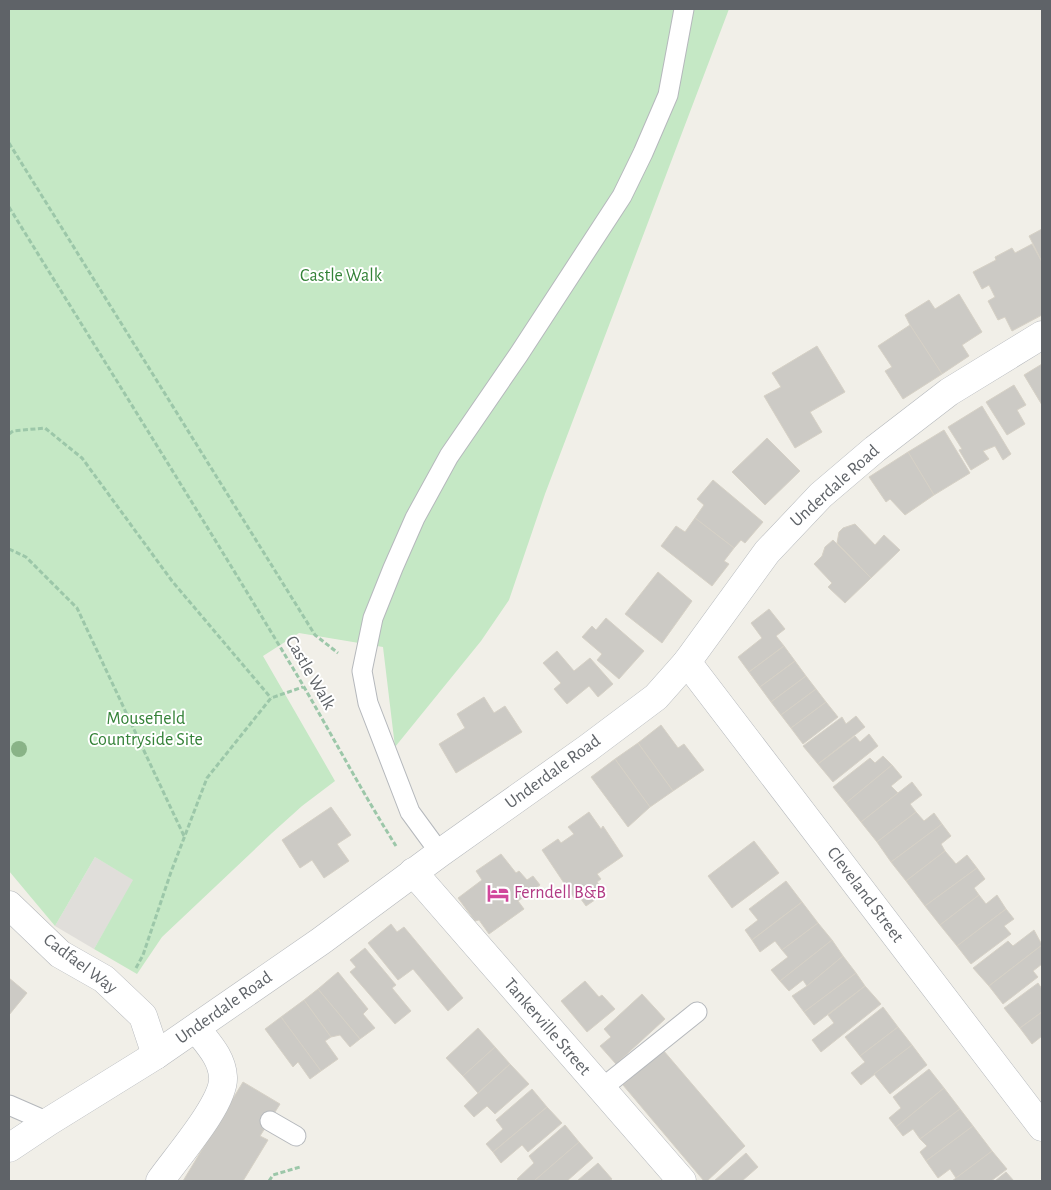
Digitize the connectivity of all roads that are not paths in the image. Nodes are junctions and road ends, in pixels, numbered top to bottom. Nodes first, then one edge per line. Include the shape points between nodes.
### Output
1 (684, 9) edge
2 (1042, 335) edge
3 (687, 662) junction
4 (440, 853) junction
5 (413, 872) junction
6 (9, 905) edge
7 (697, 1012) dead end
8 (196, 1028) junction
9 (156, 1055) junction
10 (602, 1089) junction
11 (9, 1105) edge
12 (270, 1121) dead end
13 (48, 1122) junction
14 (1042, 1127) edge
15 (296, 1136) dead end
16 (9, 1148) edge
17 (160, 1181) edge
18 (682, 1181) edge

1 - 4 lane via 668,95 622,196 449,456 415,518 373,618 362,671 368,703 410,812
2 - 3 street, Underdale Road via 950,392 821,495 767,552
3 - 4 street, Underdale Road via 656,697
3 - 14 street, Cleveland Street
4 - 5 street, Underdale Road
5 - 8 street, Underdale Road
5 - 10 street, Tankerville Street
6 - 9 street, Cadfael Way via 60,954 104,979 142,1016
7 - 10 lane
8 - 9 street, Underdale Road
8 - 17 street via 218,1058 226,1097
9 - 13 street, Underdale Road
10 - 18 street, Tankerville Street
11 - 13 lane
12 - 15 lane
13 - 16 street, Underdale Road

